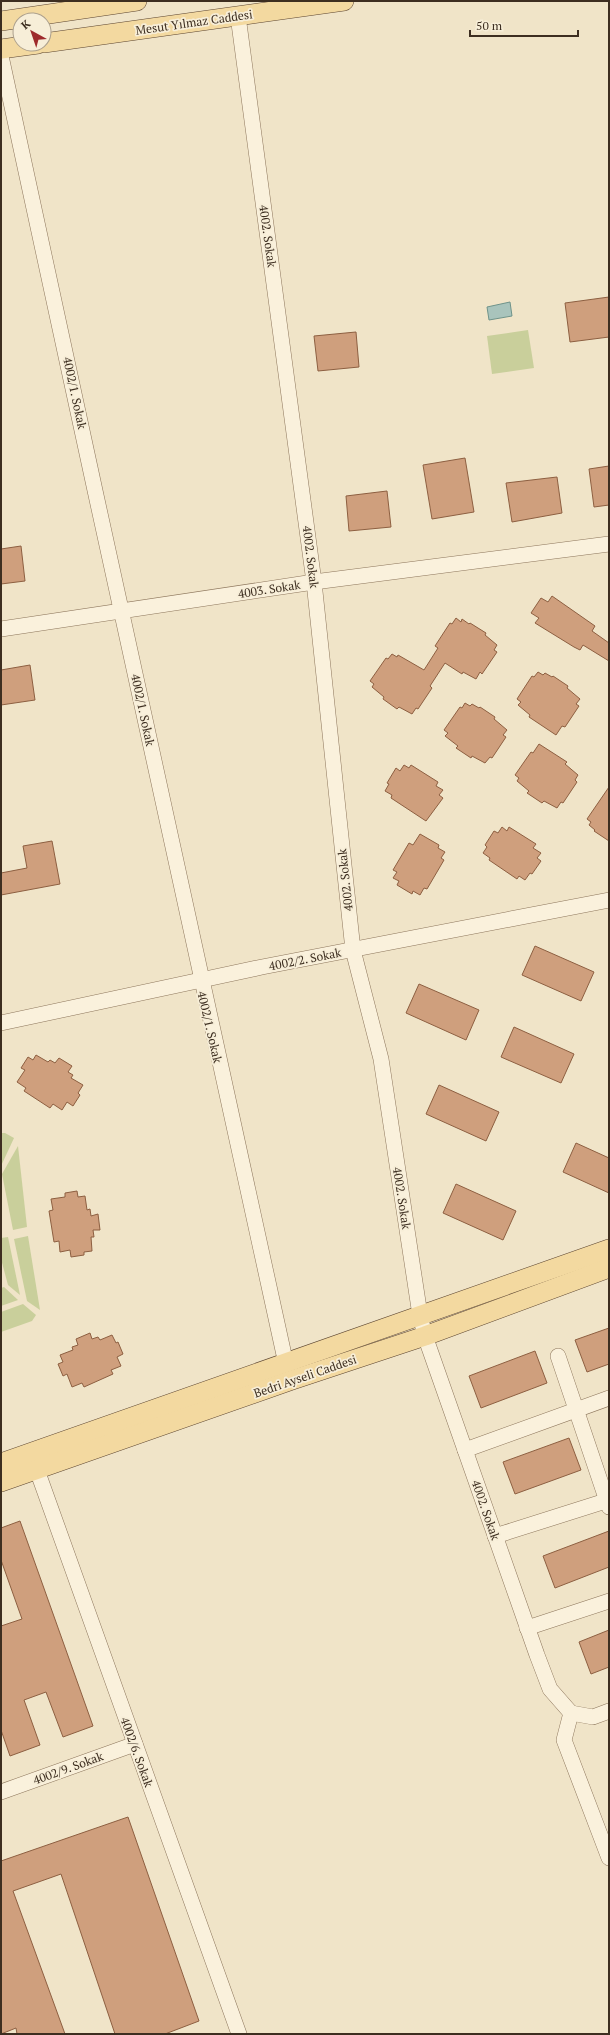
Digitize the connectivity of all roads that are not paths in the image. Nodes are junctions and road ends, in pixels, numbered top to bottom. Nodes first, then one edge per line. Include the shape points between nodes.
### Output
1 (137, 1) edge
2 (344, 1) edge
3 (238, 16) junction
4 (1, 21) edge
5 (52, 42) edge
6 (12, 48) edge
7 (1, 49) edge
8 (1, 56) edge
9 (609, 544) edge
10 (314, 582) junction
11 (123, 612) junction
12 (1, 629) edge
13 (609, 900) edge
14 (353, 950) junction
15 (200, 980) junction
16 (1, 1023) edge
17 (609, 1249) edge
18 (609, 1268) edge
19 (420, 1315) junction
20 (425, 1336) junction
21 (558, 1356) dead end
22 (286, 1364) junction
23 (609, 1398) edge
24 (576, 1410) junction
25 (465, 1450) junction
26 (1, 1463) edge
27 (37, 1470) junction
28 (1, 1482) edge
29 (608, 1502) edge
30 (495, 1536) junction
31 (609, 1601) edge
32 (527, 1628) junction
33 (609, 1711) edge
34 (571, 1713) junction
35 (135, 1744) junction
36 (1, 1792) edge
37 (609, 1858) edge
38 (239, 2034) edge

1 - 4 main road
2 - 3 main road, Mesut Yılmaz Caddesi
3 - 5 main road, Mesut Yılmaz Caddesi
3 - 10 street, 4002. Sokak
6 - 7 main road
8 - 11 street, 4002/1. Sokak
9 - 10 street, 4003. Sokak
10 - 11 street, 4003. Sokak
10 - 14 street, 4002. Sokak
11 - 12 street, 4003. Sokak
11 - 15 street, 4002/1. Sokak
13 - 14 street, 4002/2. Sokak
14 - 15 street, 4002/2. Sokak
14 - 19 street, 4002. Sokak via 381,1059
15 - 16 street, 4002/2. Sokak
15 - 22 street, 4002/1. Sokak
17 - 19 main road, Bedri Ayseli Caddesi
18 - 20 main road, Bedri Ayseli Caddesi
19 - 20 street, 4002. Sokak
19 - 22 main road, Bedri Ayseli Caddesi
20 - 25 street, 4002. Sokak
20 - 27 main road, Bedri Ayseli Caddesi
21 - 24 street
22 - 26 main road, Bedri Ayseli Caddesi
23 - 24 street
24 - 25 street
24 - 29 street
25 - 30 street, 4002. Sokak
27 - 28 main road, Bedri Ayseli Caddesi
27 - 35 street, 4002/6. Sokak
29 - 30 street
30 - 32 street, 4002. Sokak
31 - 32 street
32 - 34 street, 4002. Sokak via 550,1689
33 - 34 street via 593,1716
34 - 37 street via 564,1740
35 - 36 street, 4002/9. Sokak
35 - 38 street, 4002/6. Sokak

